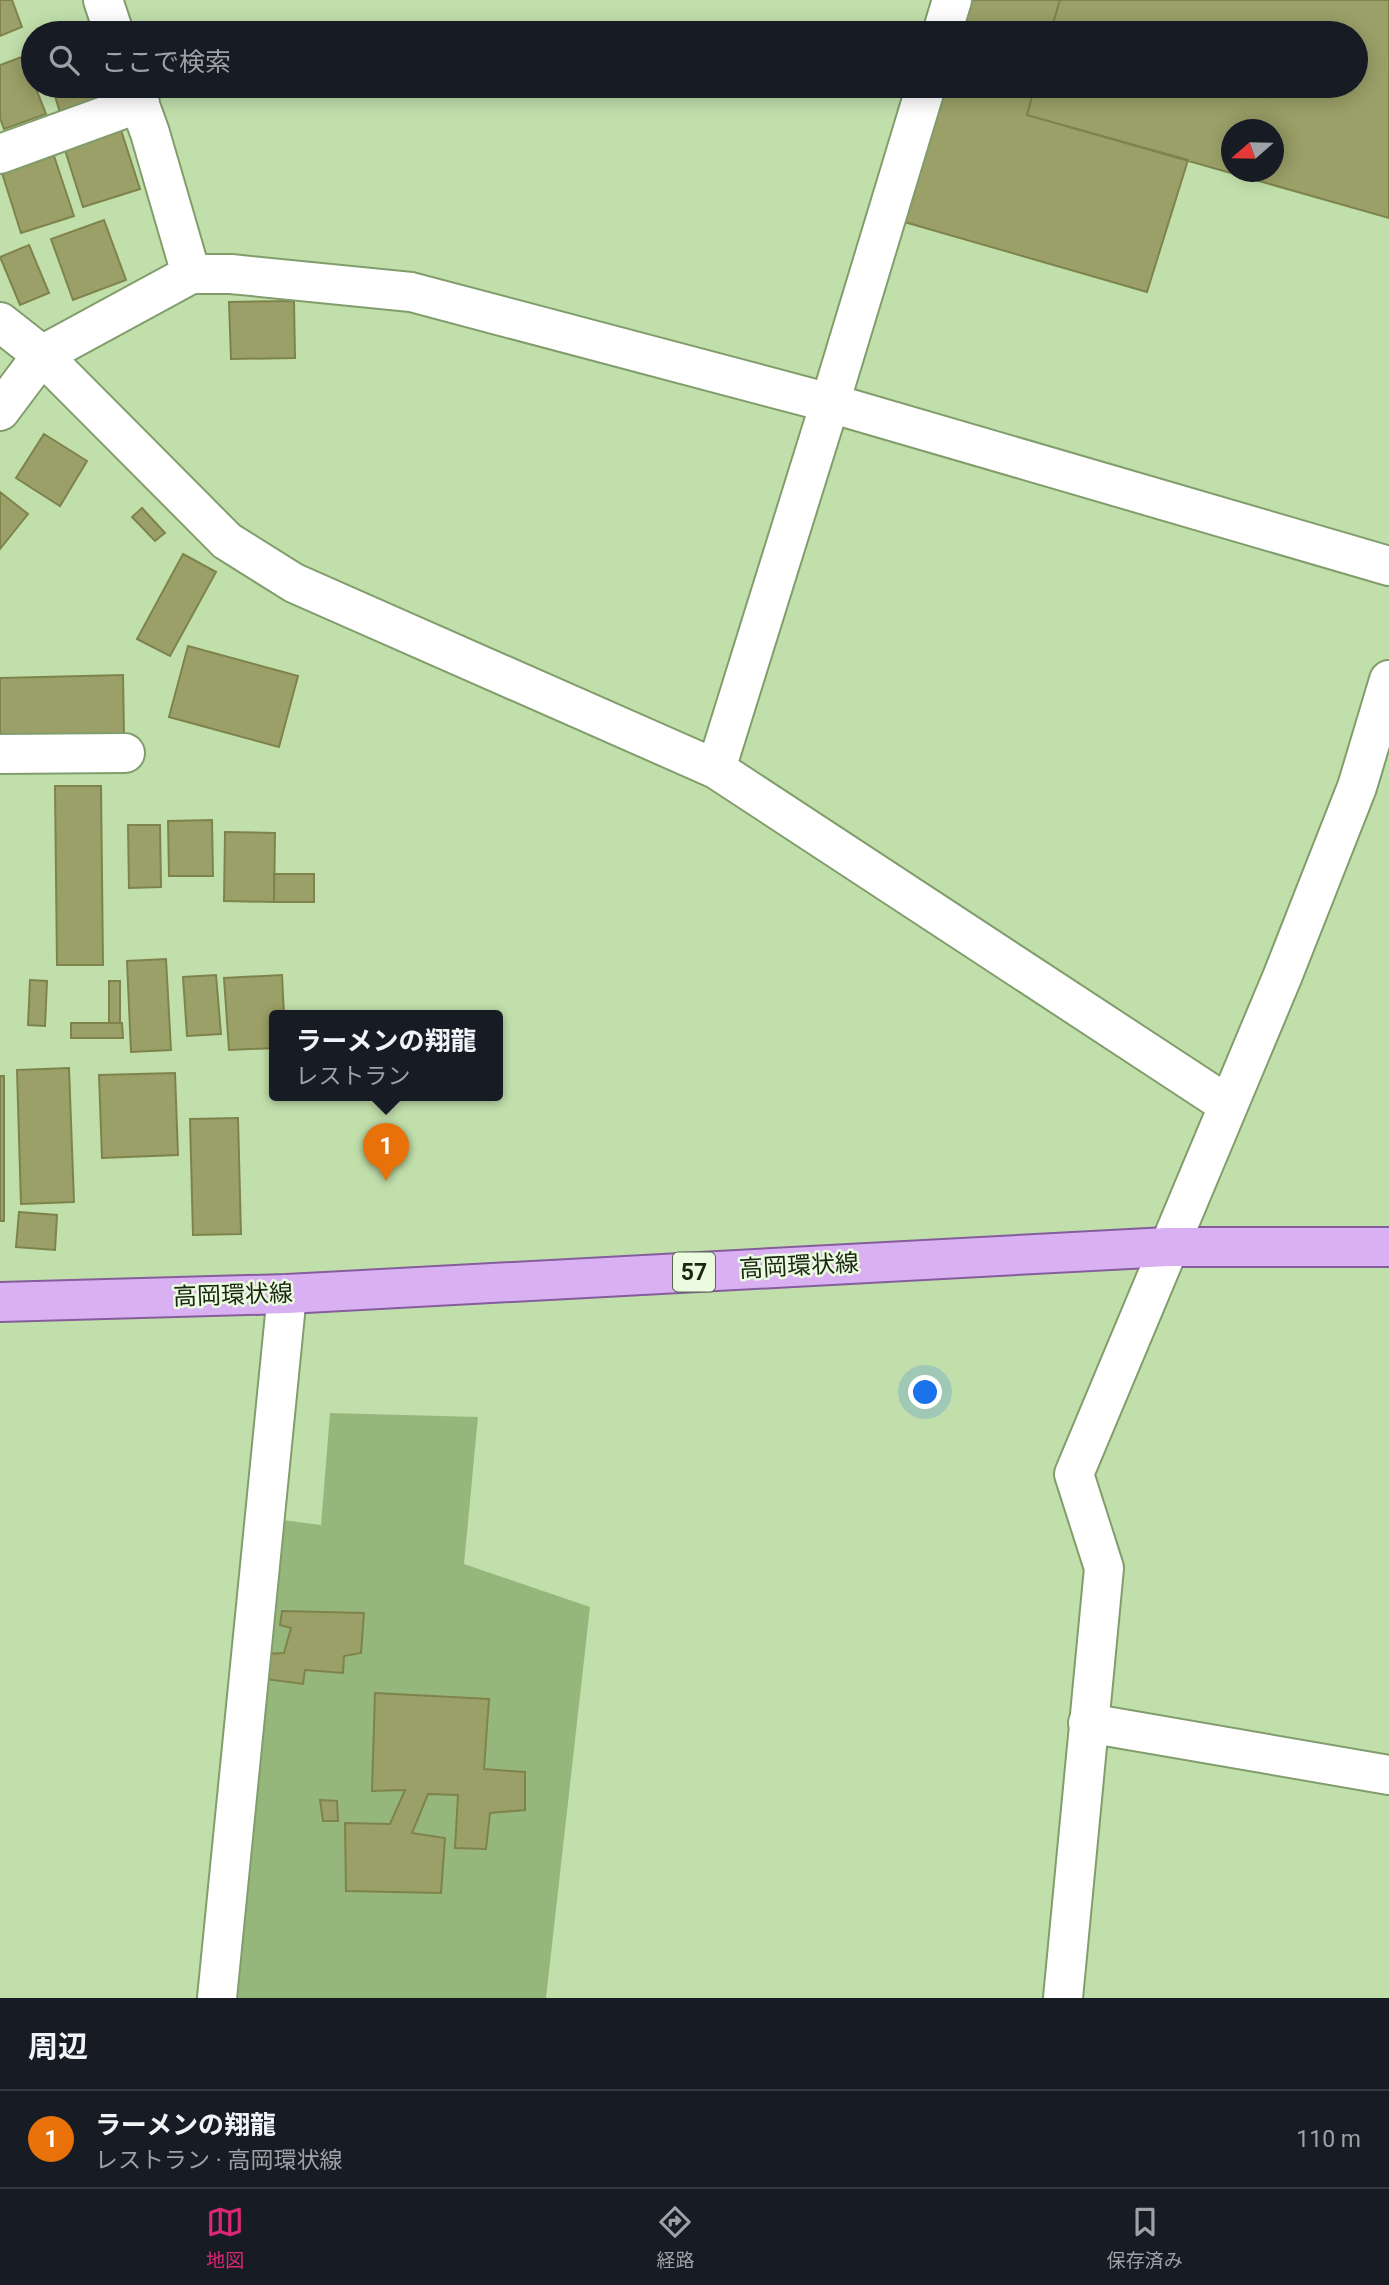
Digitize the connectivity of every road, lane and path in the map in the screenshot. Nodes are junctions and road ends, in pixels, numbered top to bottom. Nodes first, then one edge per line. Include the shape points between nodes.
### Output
1 (103, 0) edge
2 (951, 0) edge
3 (110, 21) edge
4 (945, 21) edge
5 (129, 98) edge
6 (137, 98) edge
7 (922, 98) edge
8 (0, 154) edge
9 (191, 274) junction
10 (0, 322) edge
11 (42, 355) junction
12 (830, 402) junction
13 (0, 411) edge
14 (1389, 566) edge
15 (1389, 680) edge
16 (125, 752) dead end
17 (0, 754) edge
18 (716, 769) junction
19 (1228, 1105) junction
20 (1167, 1247) junction
21 (1389, 1247) edge
22 (287, 1294) junction
23 (0, 1302) edge
24 (1088, 1723) junction
25 (1389, 1775) edge
26 (217, 1998) edge
27 (1063, 1998) edge

1 - 3 street
2 - 4 street
5 - 8 street
6 - 9 street
7 - 12 street
9 - 11 street
9 - 12 street via 411,292
10 - 11 street
11 - 13 street
11 - 18 street via 226,541 294,583
12 - 14 street
12 - 18 street
15 - 19 street via 1357,787
16 - 17 street
18 - 19 street
19 - 20 street
20 - 21 main road, 高岡環状線 / 57
20 - 22 main road, 高岡環状線 / 57
20 - 24 street via 1073,1474 1104,1568
22 - 23 main road, 高岡環状線 / 57
22 - 26 street
24 - 25 street
24 - 27 street

